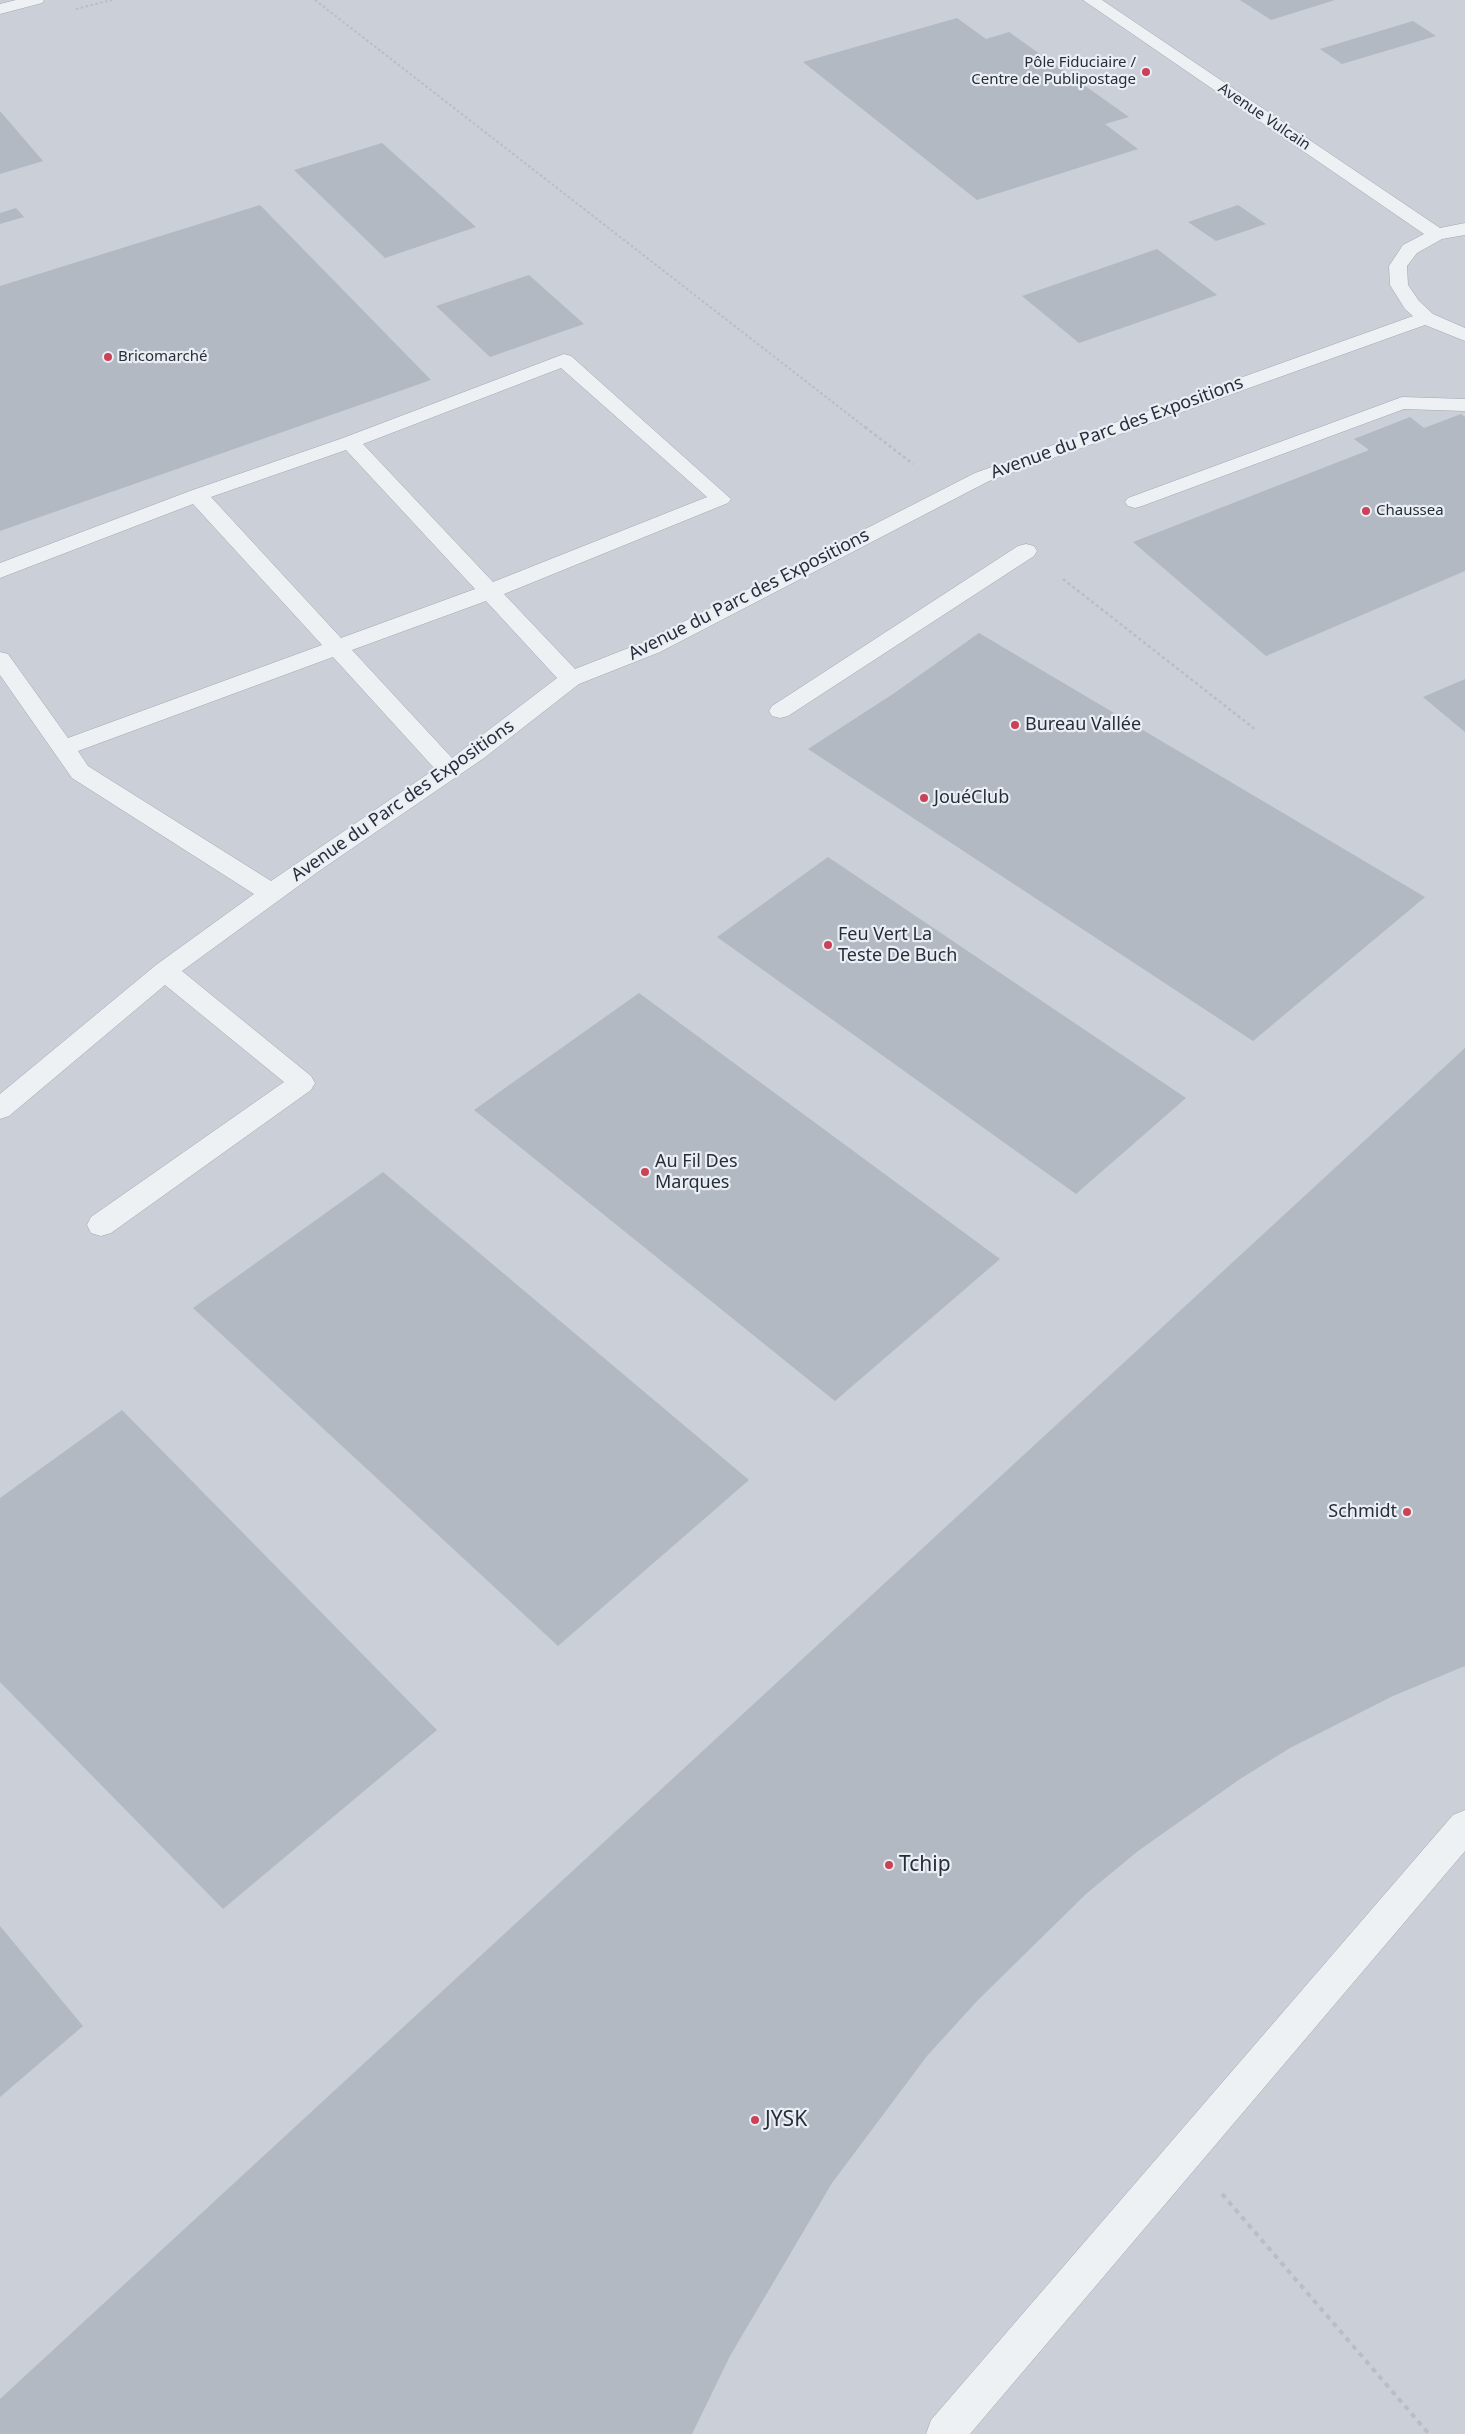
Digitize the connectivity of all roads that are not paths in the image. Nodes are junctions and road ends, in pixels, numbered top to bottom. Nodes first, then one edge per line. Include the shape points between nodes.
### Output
1 (36, 0) edge
2 (1091, 0) edge
3 (0, 9) edge
4 (1465, 229) edge
5 (1437, 234) junction
6 (1426, 318) junction
7 (1465, 335) edge
8 (1465, 405) edge
9 (350, 442) junction
10 (197, 495) junction
11 (1135, 502) dead end
12 (1026, 550) road end
13 (0, 570) edge
14 (489, 592) junction
15 (337, 648) junction
16 (0, 659) edge
17 (571, 679) junction
18 (780, 711) dead end
19 (64, 748) junction
20 (450, 771) junction
21 (271, 893) junction
22 (165, 971) junction
23 (0, 1109) edge
24 (101, 1224) dead end
25 (1465, 1826) edge
26 (945, 2434) edge

1 - 3 street
2 - 5 street, Avenue Vulcain
4 - 5 street
5 - 6 street via 1410,249 1398,266 1399,286
6 - 7 street
6 - 17 street, Avenue du Parc des Expositions via 992,474 951,492 652,647
8 - 11 street via 1402,403
9 - 10 street
9 - 14 street
9 - 14 street via 564,360 721,499
10 - 13 street
10 - 15 street
12 - 18 street
14 - 15 street
14 - 17 street
15 - 19 street
15 - 20 street
16 - 19 street
17 - 20 street, Avenue du Parc des Expositions
19 - 21 street via 80,772
20 - 21 street, Avenue du Parc des Expositions
21 - 22 street, Avenue du Parc des Expositions
22 - 23 street, Avenue du Parc des Expositions
22 - 24 street via 302,1083
25 - 26 street

